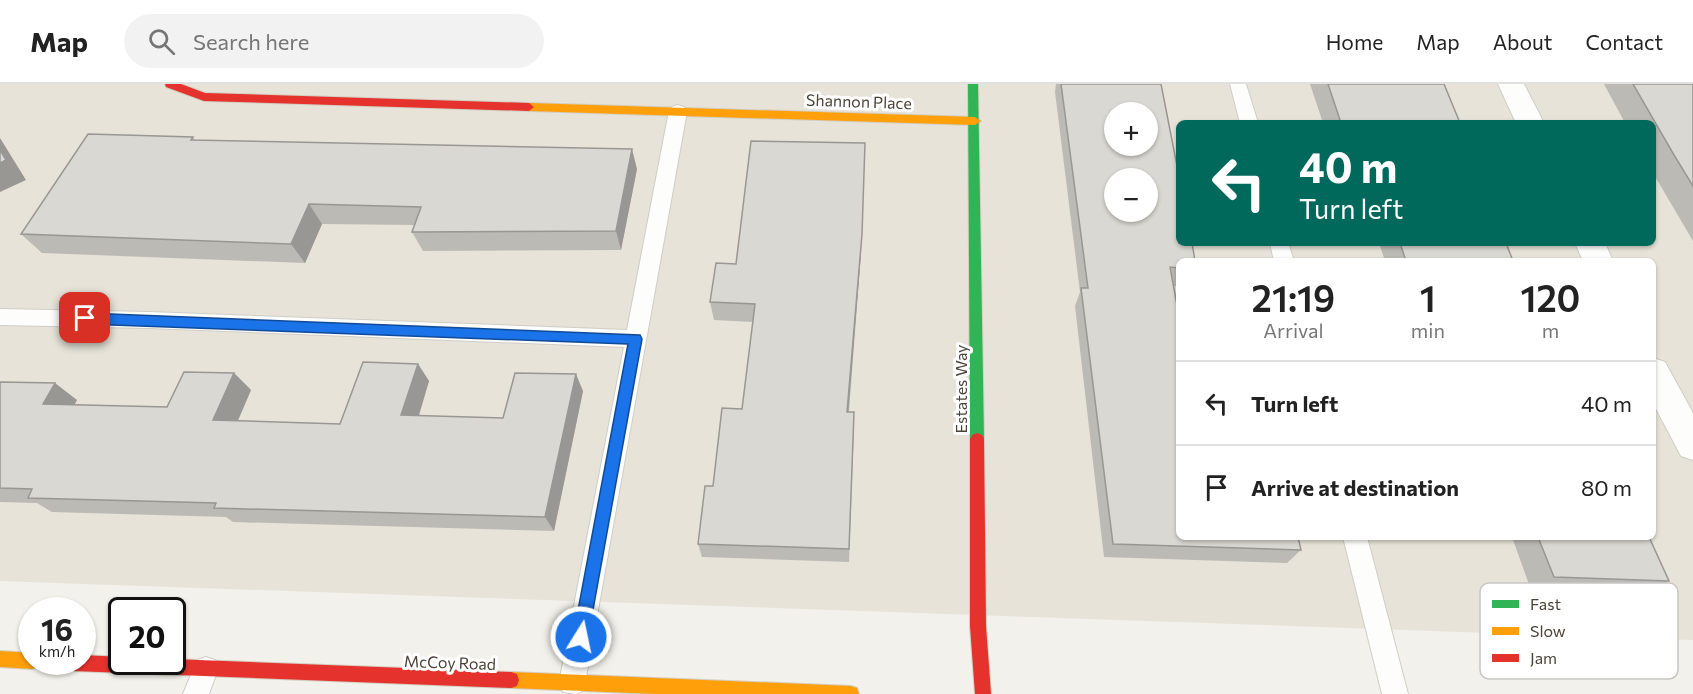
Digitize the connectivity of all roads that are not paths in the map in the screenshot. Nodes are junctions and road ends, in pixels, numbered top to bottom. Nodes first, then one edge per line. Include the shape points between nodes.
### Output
1 (170, 84) edge
2 (973, 84) edge
3 (1239, 84) edge
4 (1511, 84) edge
5 (678, 111) junction
6 (1247, 120) edge
7 (1529, 120) edge
8 (975, 121) junction
9 (0, 316) edge
10 (636, 339) junction
11 (1656, 377) edge
12 (1693, 445) edge
13 (1356, 540) edge
14 (0, 659) edge
15 (18, 660) edge
16 (96, 664) edge
17 (206, 669) junction
18 (582, 687) edge
19 (196, 694) edge
20 (851, 694) edge
21 (983, 694) edge
22 (1395, 694) edge

1 - 5 street, Shannon Place via 204,97
2 - 8 street, Estates Way
3 - 6 lane
4 - 7 street
5 - 8 street, Shannon Place
5 - 10 lane
8 - 21 street, Estates Way via 978,614
9 - 10 lane
10 - 18 lane
11 - 12 street
13 - 22 lane
14 - 15 street
16 - 17 street, McCoy Road
17 - 18 street, McCoy Road
17 - 19 lane
18 - 20 street, McCoy Road

